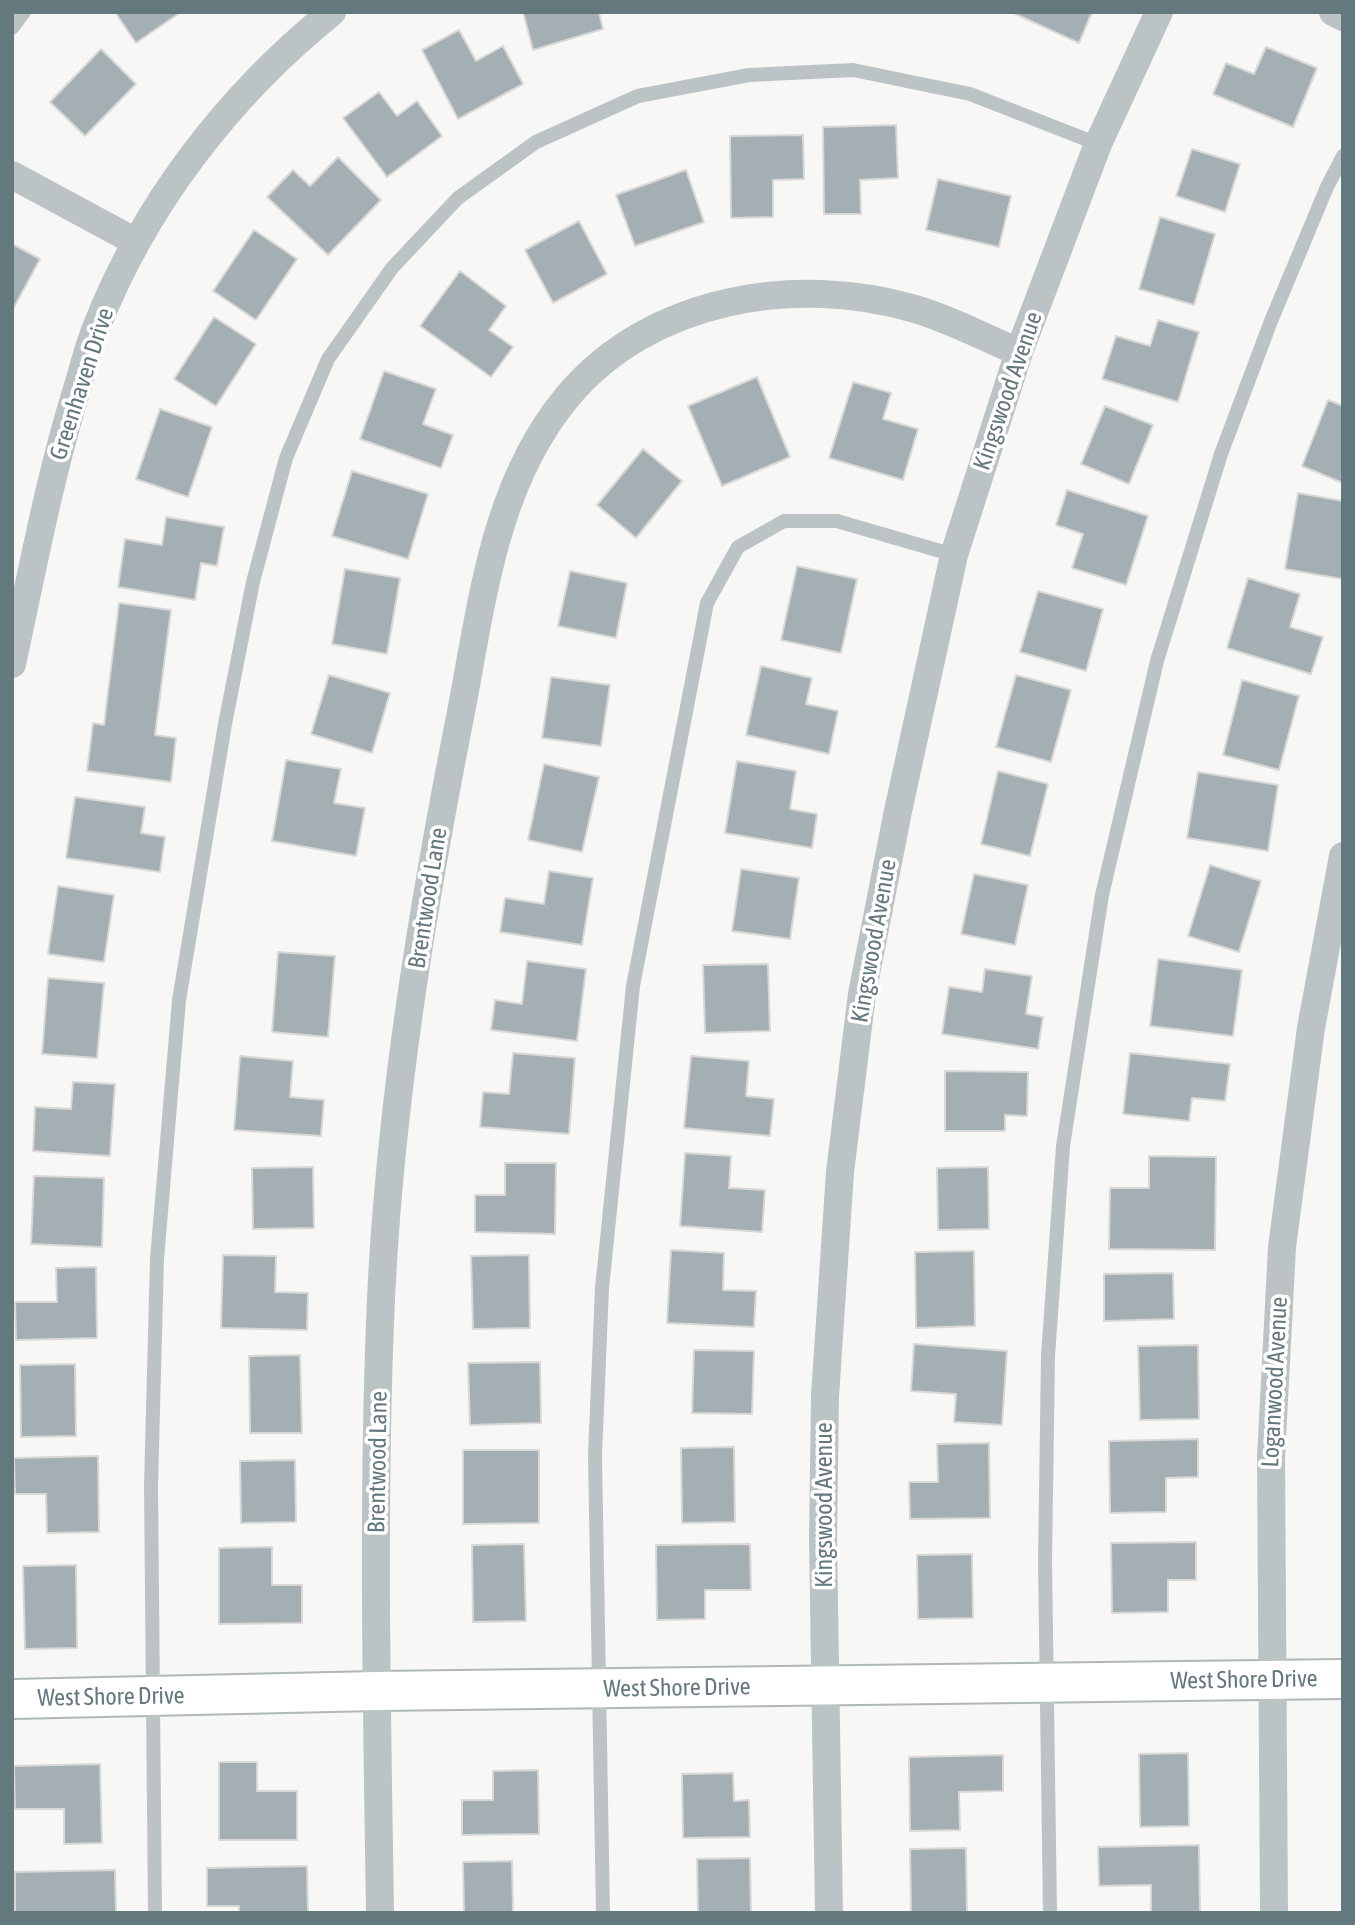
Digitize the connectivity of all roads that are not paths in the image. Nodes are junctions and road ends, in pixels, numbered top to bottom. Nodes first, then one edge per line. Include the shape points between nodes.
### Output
1 (24, 12) edge
2 (332, 12) edge
3 (1159, 12) edge
4 (1333, 12) edge
5 (1343, 17) edge
6 (12, 28) edge
7 (1098, 144) junction
8 (1343, 156) edge
9 (12, 175) edge
10 (135, 243) junction
11 (1019, 352) junction
12 (954, 555) junction
13 (12, 664) edge
14 (1343, 856) edge
15 (1343, 1679) edge
16 (1272, 1680) junction
17 (1047, 1683) junction
18 (826, 1686) junction
19 (600, 1689) junction
20 (377, 1691) junction
21 (151, 1696) junction
22 (12, 1699) edge
23 (155, 1913) edge
24 (380, 1913) edge
25 (603, 1913) edge
26 (829, 1913) edge
27 (1050, 1913) edge
28 (1274, 1913) edge

1 - 6 lane
2 - 10 street, Greenhaven Drive via 265,73 194,152
3 - 7 street, Kingswood Avenue
4 - 5 street
7 - 11 street, Kingswood Avenue
7 - 21 lane via 970,94 853,71 749,75 638,96 536,142 458,198 392,268 328,359 286,458 253,582 179,1000 157,1259
8 - 17 lane via 1271,321 1221,454 1157,661 1102,895 1063,1146 1048,1356
9 - 10 street
10 - 13 street, Greenhaven Drive via 96,329 64,432
11 - 12 street, Kingswood Avenue
11 - 20 street, Brentwood Lane via 917,309 855,296 782,294 725,302 673,320 617,349 569,394 533,443 507,502 489,570 441,813 403,1062 382,1296
12 - 18 street, Kingswood Avenue via 862,994 840,1172 825,1396
12 - 19 lane via 837,521 784,521 738,547 707,603 633,986 602,1288 595,1455
14 - 16 street, Loganwood Avenue via 1311,1028 1282,1247 1271,1457
15 - 16 street, West Shore Drive
16 - 17 street, West Shore Drive
16 - 28 street, Loganwood Avenue
17 - 18 street, West Shore Drive
17 - 27 lane
18 - 19 street, West Shore Drive
18 - 26 street, Kingswood Avenue
19 - 20 street, West Shore Drive
19 - 25 lane
20 - 21 street, West Shore Drive
20 - 24 street, Brentwood Lane
21 - 22 street, West Shore Drive
21 - 23 lane

